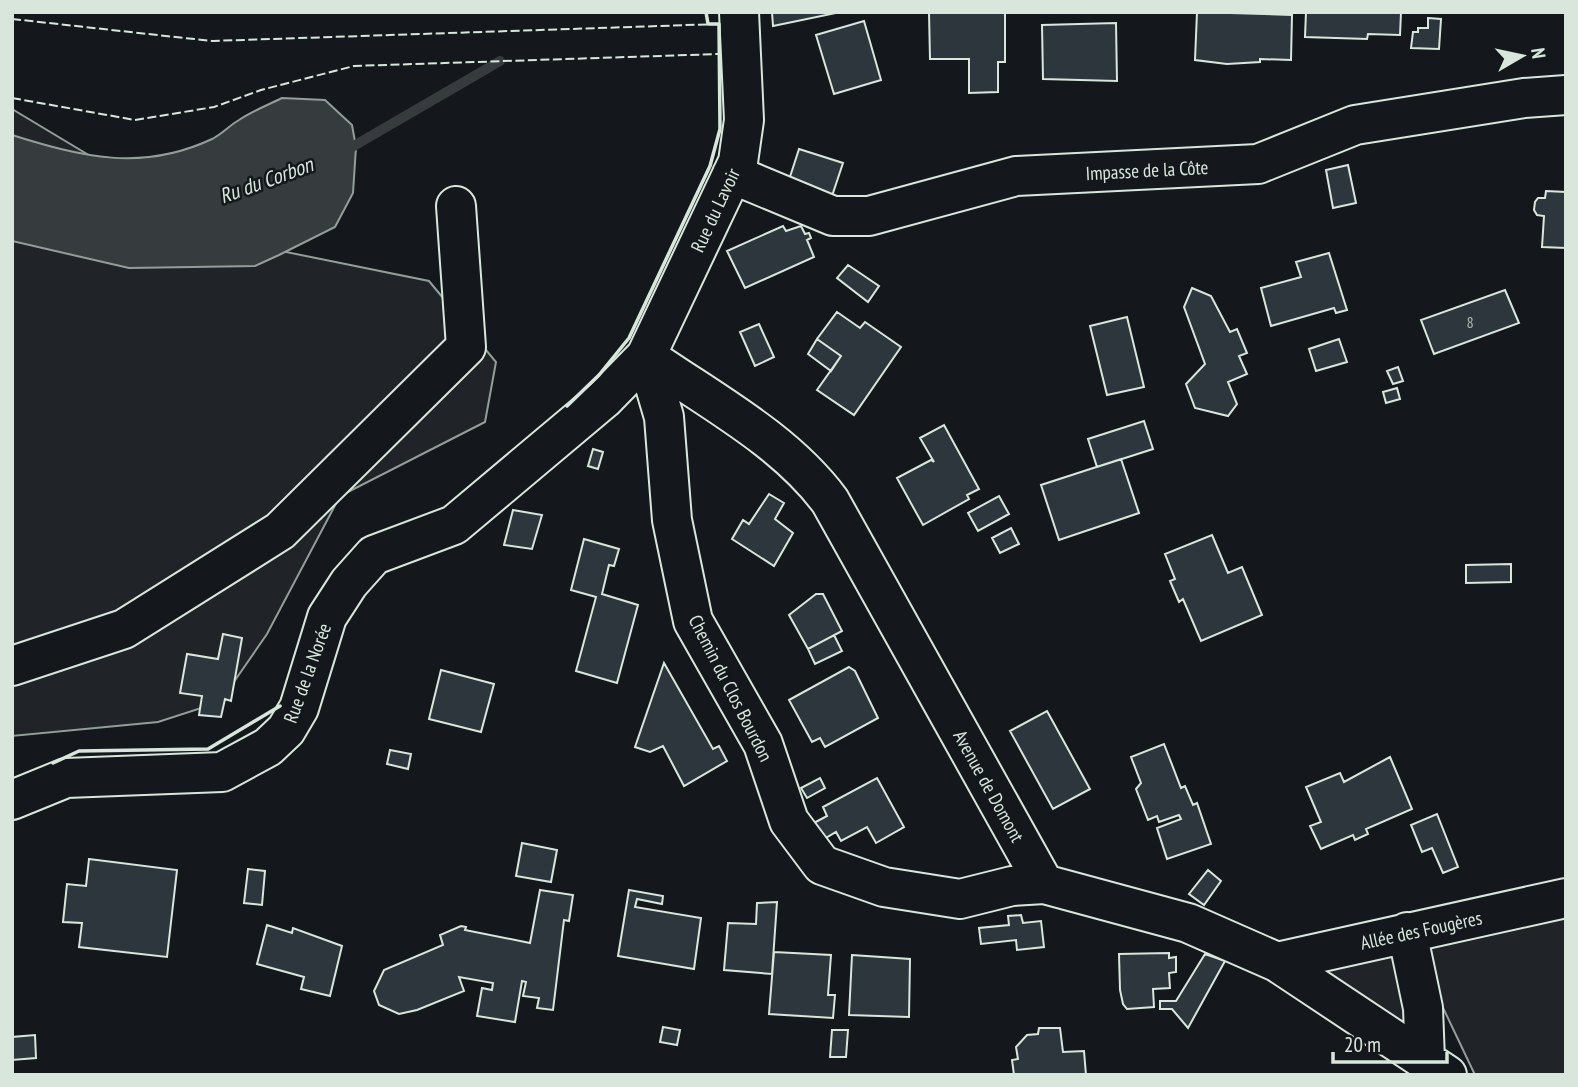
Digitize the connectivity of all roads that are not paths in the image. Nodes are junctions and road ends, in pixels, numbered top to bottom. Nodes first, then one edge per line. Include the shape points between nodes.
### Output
1 (739, 12) edge
2 (1566, 95) edge
3 (732, 174) junction
4 (456, 206) dead end
5 (646, 356) junction
6 (12, 666) edge
7 (12, 800) edge
8 (1044, 884) junction
9 (1566, 898) edge
10 (1407, 932) junction
11 (1277, 962) junction
12 (1436, 1067) edge

1 - 3 street, Rue du Lavoir via 744,120
2 - 3 street, Impasse de la Côte via 1524,97 1355,125 1258,164 1016,176 869,216 834,216
3 - 5 street, Rue du Lavoir
4 - 6 street via 466,347 280,531 124,629
5 - 7 street, Rue de la Norée via 604,399 454,525 374,555 327,617 299,708 286,730 268,747 222,772 66,778
5 - 8 street, Avenue de Domont via 789,456 830,501
5 - 8 street, Chemin du Clos Bourdon via 663,417 672,520 693,621 763,744 789,821 813,854 822,865 884,887 960,899 1012,886
8 - 11 street via 1188,923
9 - 10 street, Allée des Fougères
10 - 11 street, Allée des Fougères
10 - 12 street
11 - 12 street

